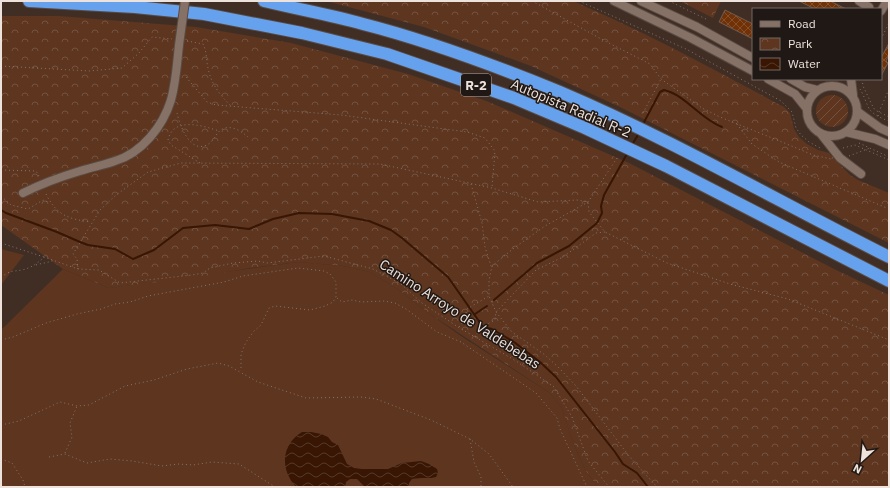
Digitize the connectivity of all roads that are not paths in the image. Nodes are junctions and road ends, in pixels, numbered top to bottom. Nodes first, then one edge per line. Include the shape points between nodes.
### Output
1 (29, 1) edge
2 (185, 1) edge
3 (264, 1) edge
4 (614, 1) edge
5 (641, 1) edge
6 (859, 1) edge
7 (887, 1) edge
8 (869, 6) edge
9 (882, 10) edge
10 (752, 57) edge
11 (752, 70) edge
12 (770, 80) edge
13 (793, 80) edge
14 (831, 80) edge
15 (851, 80) edge
16 (819, 89) junction
17 (853, 95) junction
18 (807, 109) junction
19 (858, 112) junction
20 (846, 132) junction
21 (889, 132) edge
22 (821, 134) junction
23 (889, 145) edge
24 (861, 174) dead end
25 (23, 193) dead end
26 (889, 257) edge
27 (889, 281) edge

1 - 27 highway, Autopista Radial R-2 / R-2 via 204,14 302,33 387,54 514,98 585,128 666,166
2 - 25 street, bridge via 174,85 166,113 152,134 128,156 42,184
3 - 26 highway, Autopista Radial R-2 / R-2 via 364,24 448,49 561,93 632,124
4 - 11 street via 692,38
5 - 10 street via 697,27
6 - 8 street
7 - 9 street
12 - 18 street via 794,94
13 - 16 street via 805,87
14 - 16 street
15 - 17 street
16 - 17 street via 837,86
16 - 18 street via 808,102
17 - 19 street
18 - 22 street via 810,123
19 - 20 street via 852,127
19 - 21 street
20 - 22 street via 834,136
20 - 23 street
22 - 24 street via 840,158

